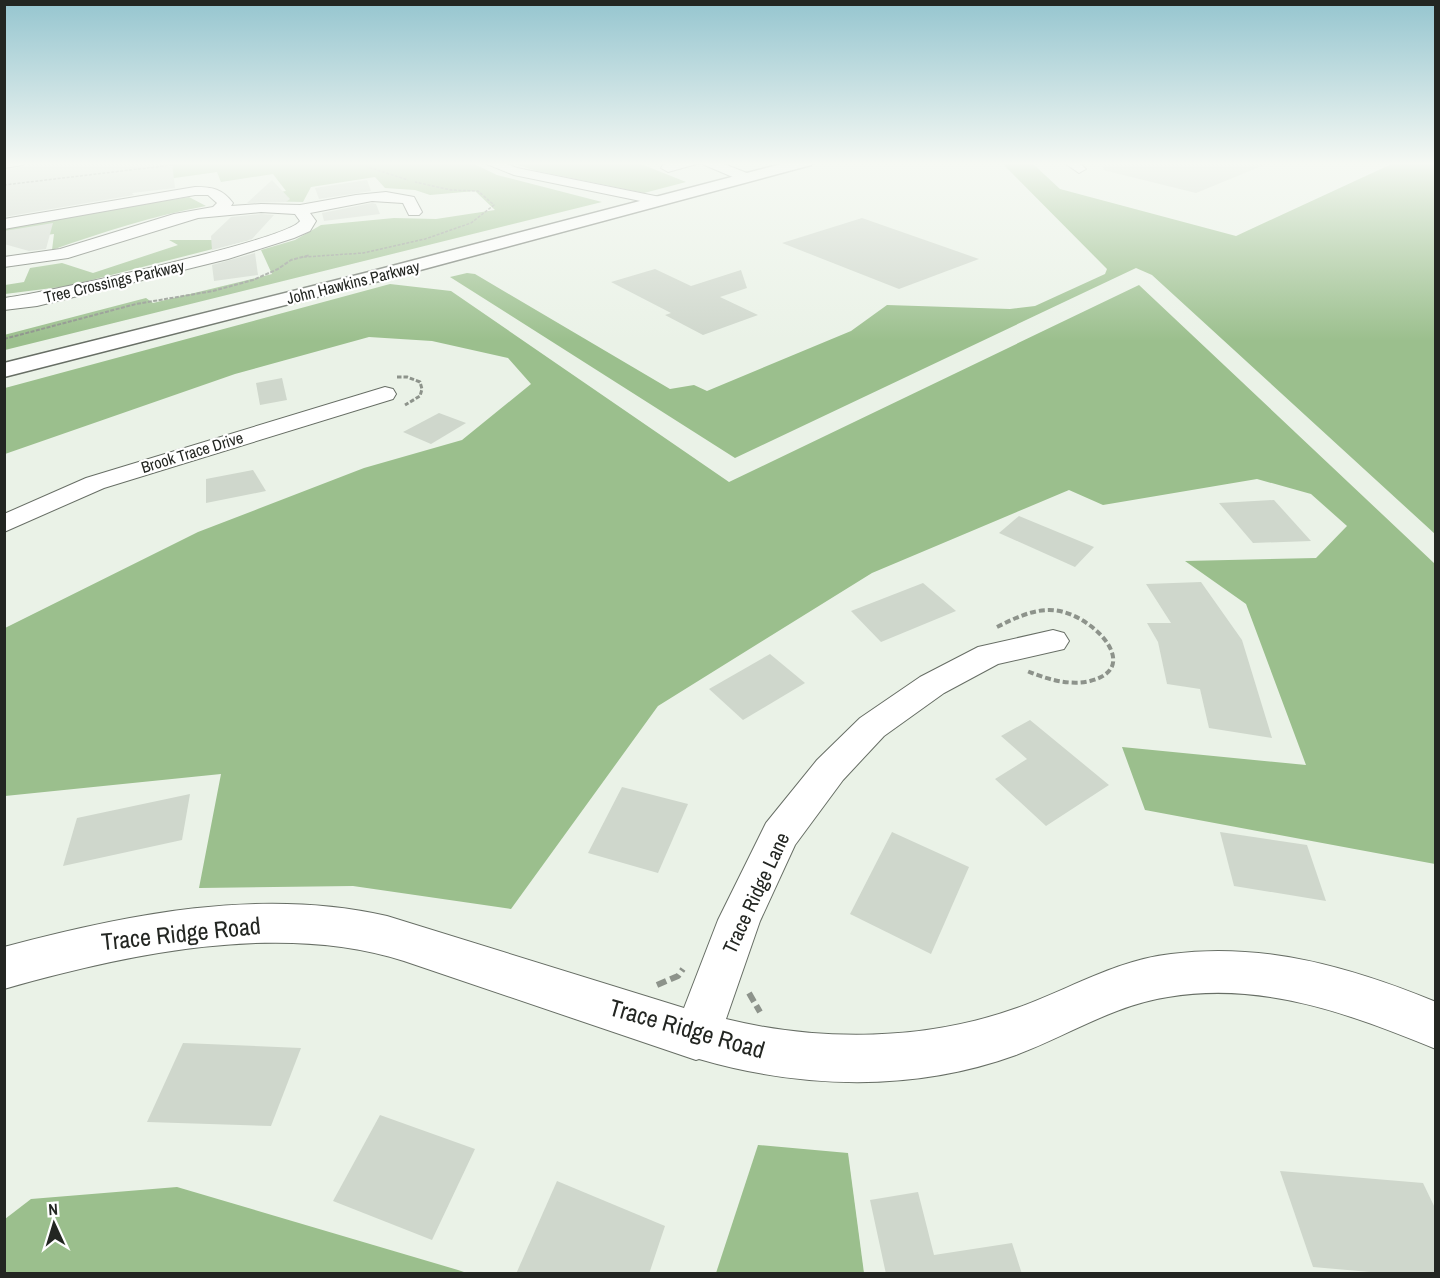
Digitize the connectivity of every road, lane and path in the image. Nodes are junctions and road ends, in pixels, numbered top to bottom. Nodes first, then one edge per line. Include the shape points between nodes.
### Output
1 (162, 222) edge
2 (307, 222) edge
3 (473, 222) edge
4 (582, 222) edge
5 (4, 262) edge
6 (4, 304) edge
7 (4, 339) edge
8 (4, 370) edge
9 (385, 394) dead end
10 (4, 524) edge
11 (986, 633) dead end
12 (1053, 641) dead end
13 (1021, 668) dead end
14 (689, 960) dead end
15 (4, 968) edge
16 (654, 986) dead end
17 (749, 987) dead end
18 (768, 1019) dead end
19 (1436, 1026) edge
20 (696, 1036) junction

1 - 5 street, Tree Crossings Parkway via 62,254
2 - 6 street, Tree Crossings Parkway via 304,228 288,235 180,266 37,300
3 - 7 path via 425,240 363,253 311,255 291,260 253,280 136,304
4 - 8 main road, John Hawkins Parkway
9 - 10 street, Brook Trace Drive via 95,483
11 - 13 path via 1026,613 1057,610 1084,621 1111,646 1113,658 1109,669 1082,682 1052,681
12 - 20 street, Trace Ridge Lane via 990,655 932,685 872,727 830,770 780,835 739,920
14 - 16 path via 678,976
15 - 20 street, Trace Ridge Road via 144,933 219,925 299,924 377,933
17 - 18 path via 756,1008
19 - 20 street, Trace Ridge Road via 1328,986 1285,977 1217,971 1169,975 1131,984 1007,1034 967,1047 918,1055 844,1059 772,1054

